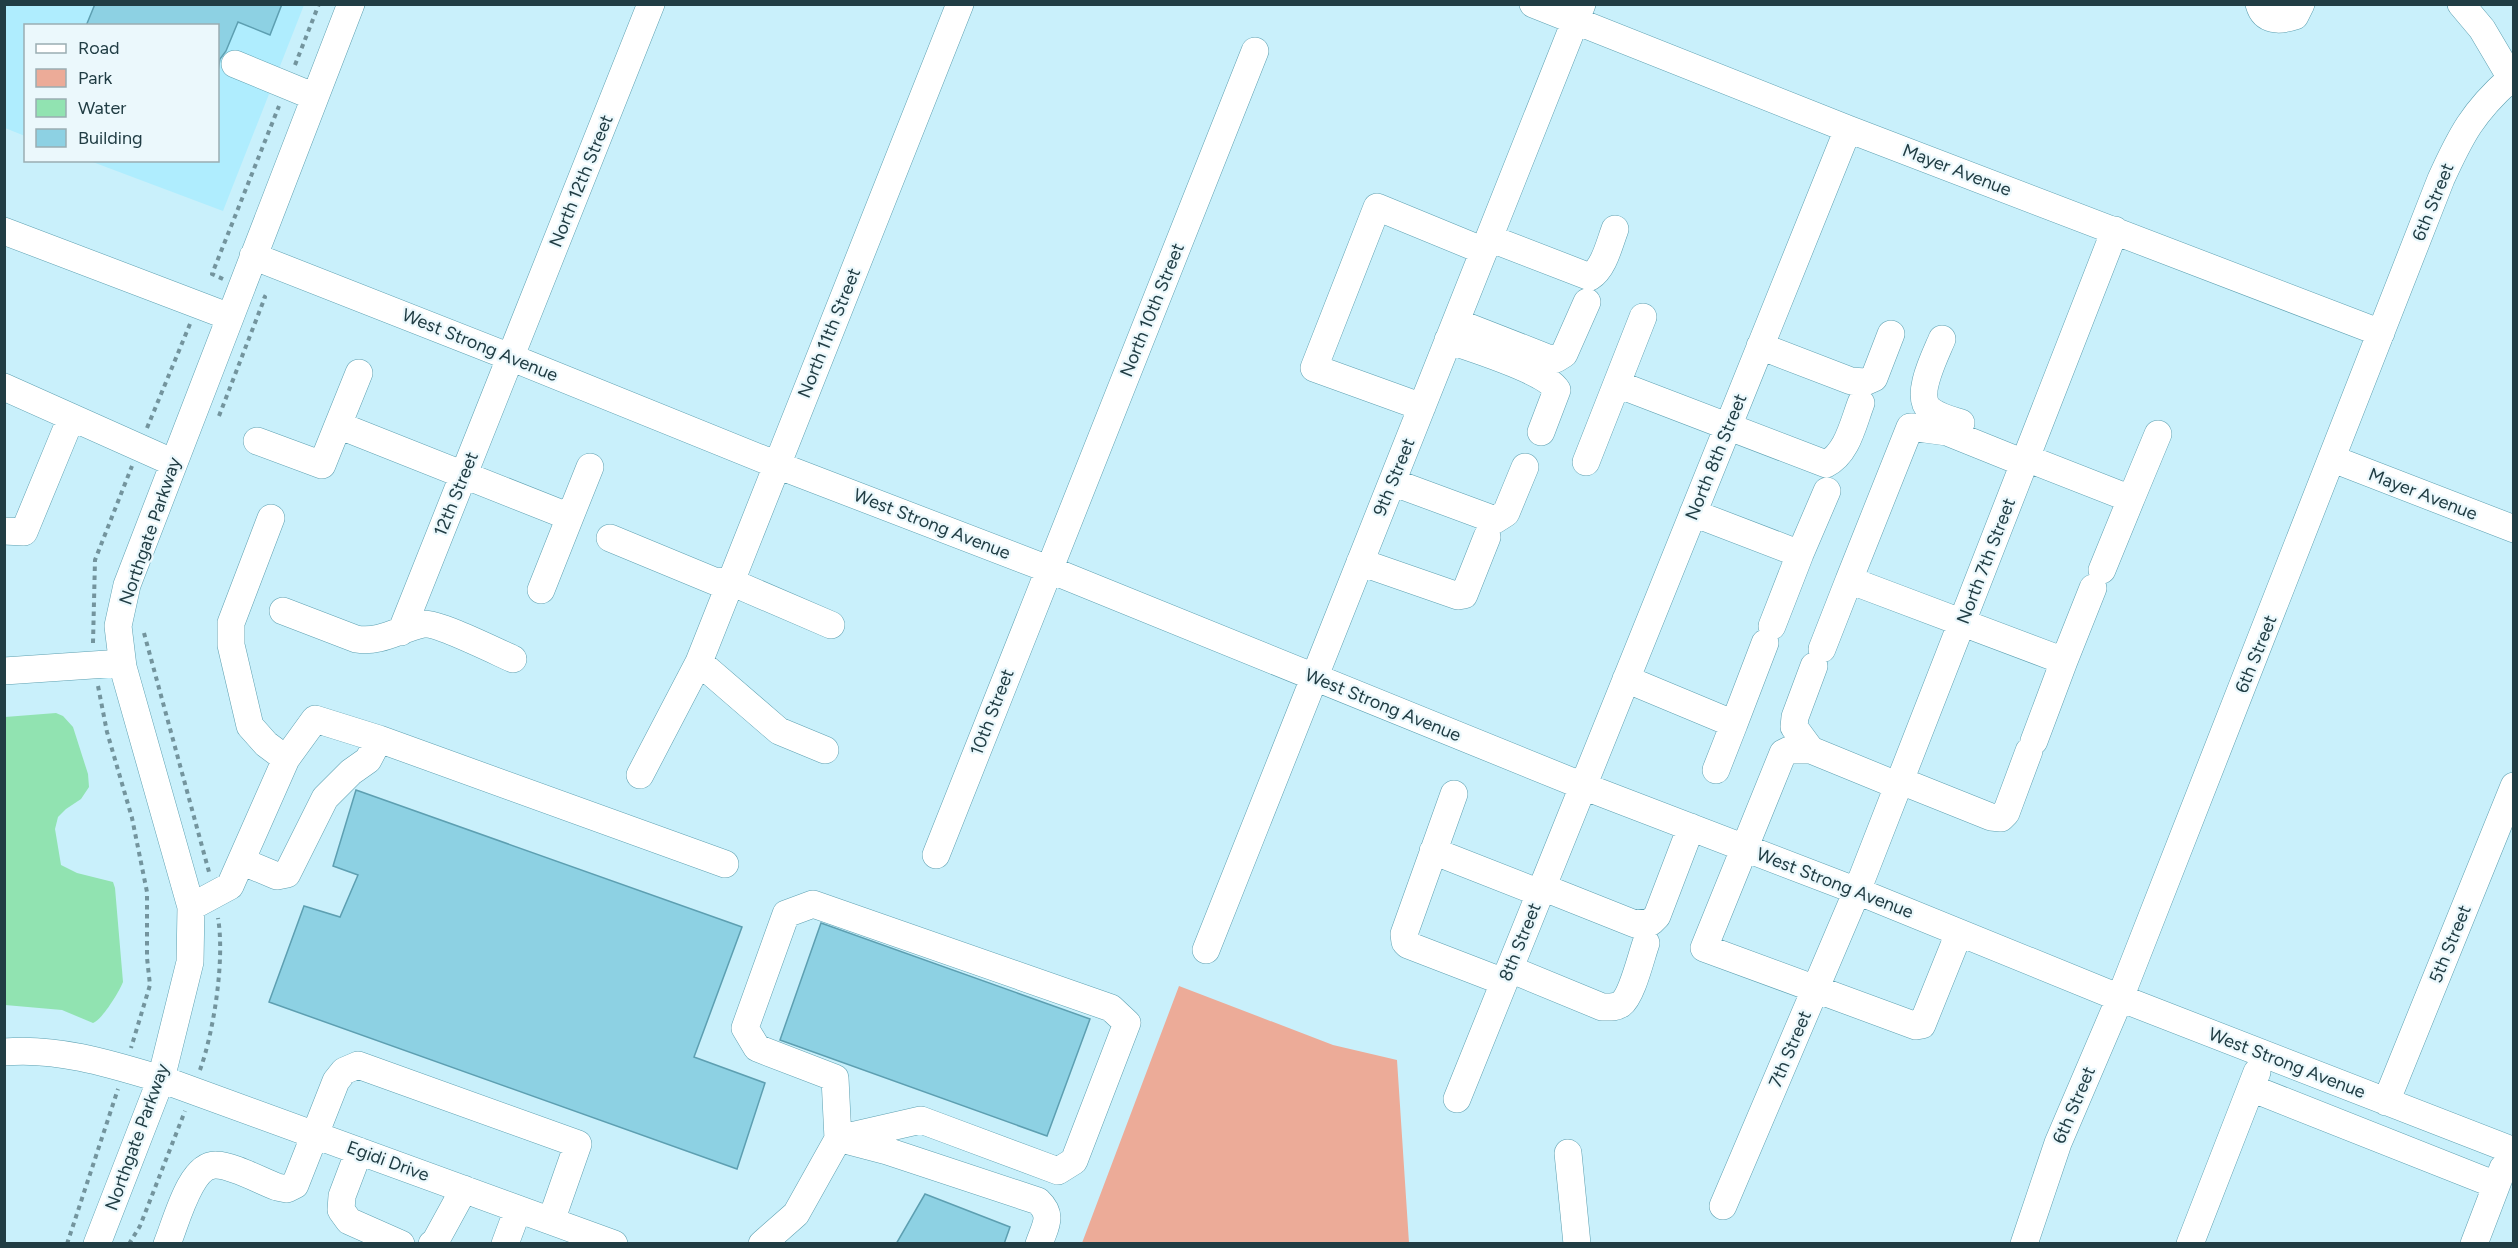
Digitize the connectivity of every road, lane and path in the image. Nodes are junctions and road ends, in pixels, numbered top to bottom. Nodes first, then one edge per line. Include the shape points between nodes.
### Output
1 (351, 4) edge
2 (651, 4) edge
3 (960, 4) edge
4 (1533, 4) edge
5 (2259, 4) edge
6 (2301, 4) edge
7 (2461, 4) edge
8 (1579, 12) edge
9 (1256, 51) dead end
10 (235, 64) dead end
11 (2512, 81) edge
12 (315, 97) junction
13 (1848, 129) junction
14 (1615, 230) dead end
15 (2115, 230) junction
16 (4, 231) edge
17 (1486, 245) junction
18 (253, 256) junction
19 (1587, 302) dead end
20 (230, 317) junction
21 (1643, 318) dead end
22 (1452, 331) junction
23 (2381, 333) junction
24 (1891, 334) dead end
25 (1942, 339) dead end
26 (1760, 346) junction
27 (510, 357) junction
28 (359, 373) dead end
29 (1617, 384) junction
30 (4, 387) edge
31 (1861, 403) dead end
32 (1422, 407) junction
33 (71, 418) junction
34 (338, 425) junction
35 (1728, 427) junction
36 (1540, 432) dead end
37 (2158, 434) dead end
38 (257, 441) dead end
39 (2027, 457) junction
40 (2333, 459) junction
41 (1586, 462) dead end
42 (174, 463) junction
43 (777, 465) junction
44 (590, 467) dead end
45 (1525, 467) dead end
46 (463, 475) junction
47 (1392, 482) junction
48 (1827, 491) dead end
49 (2131, 499) junction
50 (1693, 513) junction
51 (570, 517) junction
52 (271, 518) dead end
53 (2514, 529) edge
54 (4, 531) edge
55 (1487, 537) dead end
56 (610, 538) dead end
57 (1800, 554) junction
58 (1360, 562) junction
59 (1048, 569) junction
60 (1849, 580) junction
61 (730, 582) junction
62 (542, 590) dead end
63 (283, 611) dead end
64 (1963, 621) junction
65 (831, 625) dead end
66 (401, 632) junction
67 (513, 659) dead end
68 (2064, 661) junction
69 (699, 662) junction
70 (122, 663) junction
71 (4, 671) edge
72 (1314, 677) junction
73 (1626, 679) junction
74 (1734, 724) junction
75 (375, 738) junction
76 (825, 750) dead end
77 (1811, 750) junction
78 (286, 759) junction
79 (1716, 770) dead end
80 (640, 775) dead end
81 (1900, 784) junction
82 (1583, 786) junction
83 (2514, 786) edge
84 (1454, 794) dead end
85 (1692, 827) junction
86 (1744, 848) junction
87 (1433, 851) junction
88 (936, 855) dead end
89 (241, 861) junction
90 (725, 864) dead end
91 (1541, 890) junction
92 (1857, 891) junction
93 (191, 907) junction
94 (1959, 933) junction
95 (1646, 943) dead end
96 (1206, 950) dead end
97 (1507, 976) junction
98 (1816, 989) junction
99 (2120, 998) junction
100 (4, 1052) edge
101 (2264, 1054) junction
102 (161, 1079) junction
103 (2251, 1088) junction
104 (1457, 1099) dead end
105 (2386, 1102) junction
106 (315, 1135) junction
107 (838, 1139) junction
108 (2512, 1150) edge
109 (359, 1151) junction
110 (1568, 1153) dead end
111 (2496, 1185) junction
112 (464, 1189) junction
113 (1723, 1206) dead end
114 (518, 1209) junction
115 (551, 1221) junction
116 (97, 1244) edge
117 (167, 1244) edge
118 (401, 1244) edge
119 (432, 1244) edge
120 (505, 1244) edge
121 (614, 1244) edge
122 (762, 1244) edge
123 (1039, 1244) edge
124 (1577, 1244) edge
125 (2024, 1244) edge
126 (2190, 1244) edge
127 (2475, 1244) edge

1 - 12 street, Northgate Parkway
2 - 27 street, North 12th Street
3 - 43 street, North 11th Street
4 - 8 street, Mayer Avenue
5 - 6 street via 2264,16 2274,20 2295,16
7 - 11 street via 2482,29
8 - 13 street, Mayer Avenue
8 - 17 street, 9th Street
9 - 59 street, North 10th Street
10 - 12 street
11 - 23 street, 6th Street via 2484,103 2460,137
12 - 18 street, Northgate Parkway
13 - 15 street, Mayer Avenue
13 - 26 street, North 8th Street
14 - 17 street via 1602,262 1590,277
15 - 23 street, Mayer Avenue
15 - 39 street, North 7th Street
16 - 20 street
17 - 22 street, 9th Street
17 - 32 street via 1377,207 1314,368
18 - 20 street, Northgate Parkway
18 - 27 street, West Strong Avenue
19 - 22 street via 1564,354 1556,359
20 - 42 street, Northgate Parkway
21 - 29 street
22 - 32 street, 9th Street
22 - 36 street via 1552,382 1557,390
23 - 40 street, 6th Street
24 - 26 street via 1874,378 1865,382 1851,381
25 - 39 street via 1924,385 1923,400 1929,409
26 - 35 street, North 8th Street
27 - 43 street, West Strong Avenue
27 - 46 street, 12th Street
28 - 34 street
29 - 35 street
29 - 41 street
30 - 33 street
31 - 35 street via 1842,449 1836,459 1826,464
32 - 47 street, 9th Street
33 - 42 street
33 - 54 street via 24,532
34 - 38 street via 322,465
34 - 46 street
35 - 50 street, North 8th Street
37 - 49 street
39 - 49 street
39 - 60 street via 1947,432 1910,427
39 - 64 street, North 7th Street
40 - 53 street, Mayer Avenue
40 - 99 street, 6th Street
42 - 70 street, Northgate Parkway via 127,585 118,626
43 - 59 street, West Strong Avenue
43 - 61 street, North 11th Street
44 - 51 street
45 - 47 street via 1506,513 1495,520
46 - 51 street
46 - 66 street, 12th Street
47 - 58 street, 9th Street
48 - 57 street
49 - 68 street
50 - 57 street
50 - 73 street, North 8th Street
51 - 62 street
52 - 78 street via 231,622 231,645 250,726
55 - 58 street via 1464,595
56 - 61 street via 714,581
57 - 74 street
58 - 72 street, 9th Street
59 - 72 street, West Strong Avenue
59 - 88 street, 10th Street
60 - 64 street
60 - 77 street via 1795,717 1794,727
61 - 65 street
61 - 69 street, North 11th Street
63 - 66 street via 362,640
64 - 68 street
64 - 81 street, North 7th Street
66 - 67 street via 425,624
68 - 81 street via 2001,818
69 - 76 street via 779,731
69 - 80 street, North 11th Street
70 - 71 street
70 - 93 street, Northgate Parkway
72 - 82 street, West Strong Avenue
72 - 96 street, 9th Street
73 - 74 street
73 - 82 street, North 8th Street
74 - 79 street
75 - 78 street via 315,719
75 - 89 street via 368,760 325,798 287,874 277,876
75 - 90 street
77 - 81 street
77 - 86 street via 1789,750 1779,759
78 - 89 street
81 - 92 street, North 7th Street
82 - 85 street, West Strong Avenue
82 - 91 street, 8th Street
83 - 105 street, 5th Street
84 - 87 street
85 - 86 street, West Strong Avenue
85 - 91 street via 1657,916 1651,922 1635,924
86 - 92 street, West Strong Avenue
86 - 98 street via 1704,948
87 - 91 street
87 - 97 street via 1404,934 1405,942
89 - 93 street via 230,886
91 - 97 street, 8th Street
92 - 94 street, West Strong Avenue
92 - 98 street, 7th Street
93 - 102 street, Northgate Parkway via 190,962
94 - 98 street via 1922,1025
94 - 99 street, West Strong Avenue
95 - 97 street via 1629,992 1622,1003 1612,1008
97 - 104 street, 8th Street
98 - 113 street, 7th Street
99 - 101 street, West Strong Avenue
99 - 125 street, 6th Street via 2058,1143
100 - 102 street, Egidi Drive via 88,1058
101 - 103 street
101 - 105 street, West Strong Avenue
102 - 106 street, Egidi Drive
102 - 116 street, Northgate Parkway
103 - 111 street
103 - 126 street
105 - 108 street, West Strong Avenue
106 - 109 street, Egidi Drive
106 - 115 street via 336,1081 344,1071 358,1065 578,1144
106 - 117 street via 295,1185 287,1189 218,1165 207,1166 191,1185
107 - 107 street via 921,1120 1058,1171 1074,1161 1127,1023 1111,1008 813,904 786,914 745,1028 757,1048 835,1078
107 - 122 street via 796,1214
107 - 123 street via 887,1151 1038,1201 1046,1209 1048,1220
108 - 111 street
109 - 112 street, Egidi Drive
109 - 118 street via 340,1210 349,1221
110 - 124 street
111 - 127 street
112 - 114 street, Egidi Drive
112 - 119 street
114 - 115 street, Egidi Drive
114 - 120 street
115 - 121 street, Egidi Drive

